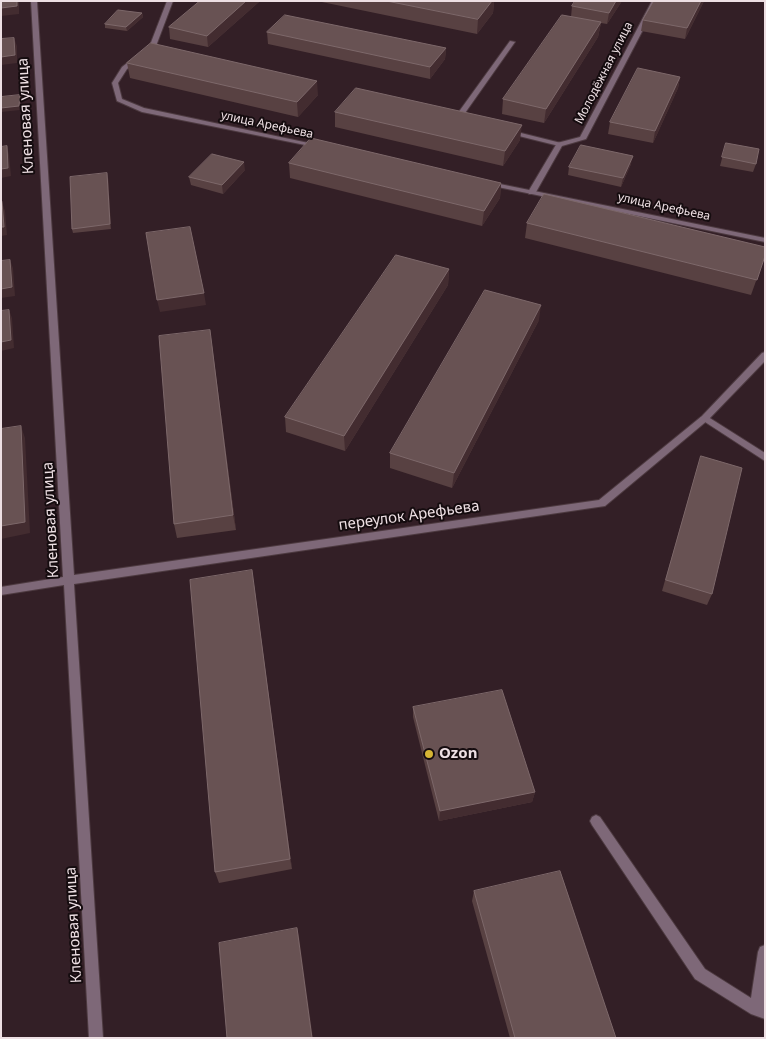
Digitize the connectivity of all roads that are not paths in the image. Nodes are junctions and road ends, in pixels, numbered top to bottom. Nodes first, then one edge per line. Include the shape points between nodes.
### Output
1 (34, 1) edge
2 (170, 1) edge
3 (655, 1) edge
4 (512, 42) dead end
5 (477, 124) edge
6 (504, 131) edge
7 (559, 144) junction
8 (327, 149) edge
9 (483, 181) edge
10 (532, 192) junction
11 (765, 240) edge
12 (765, 355) edge
13 (705, 418) junction
14 (765, 458) edge
15 (69, 580) junction
16 (1, 591) edge
17 (596, 821) dead end
18 (765, 952) edge
19 (760, 1010) edge
20 (96, 1038) edge

1 - 15 street, Кленовая улица
2 - 8 street, улица Арефьева via 153,46 124,68 115,83 119,100 142,110
3 - 7 street, Молодёжная улица via 583,139
4 - 5 street via 461,114 468,122
6 - 7 street
7 - 10 street
9 - 10 street, улица Арефьева
10 - 11 street, улица Арефьева
12 - 13 street, переулок Арефьева
13 - 14 street
13 - 15 street, переулок Арефьева via 602,503
15 - 16 street, переулок Арефьева
15 - 20 street, Кленовая улица
17 - 19 street via 700,974
18 - 19 street

